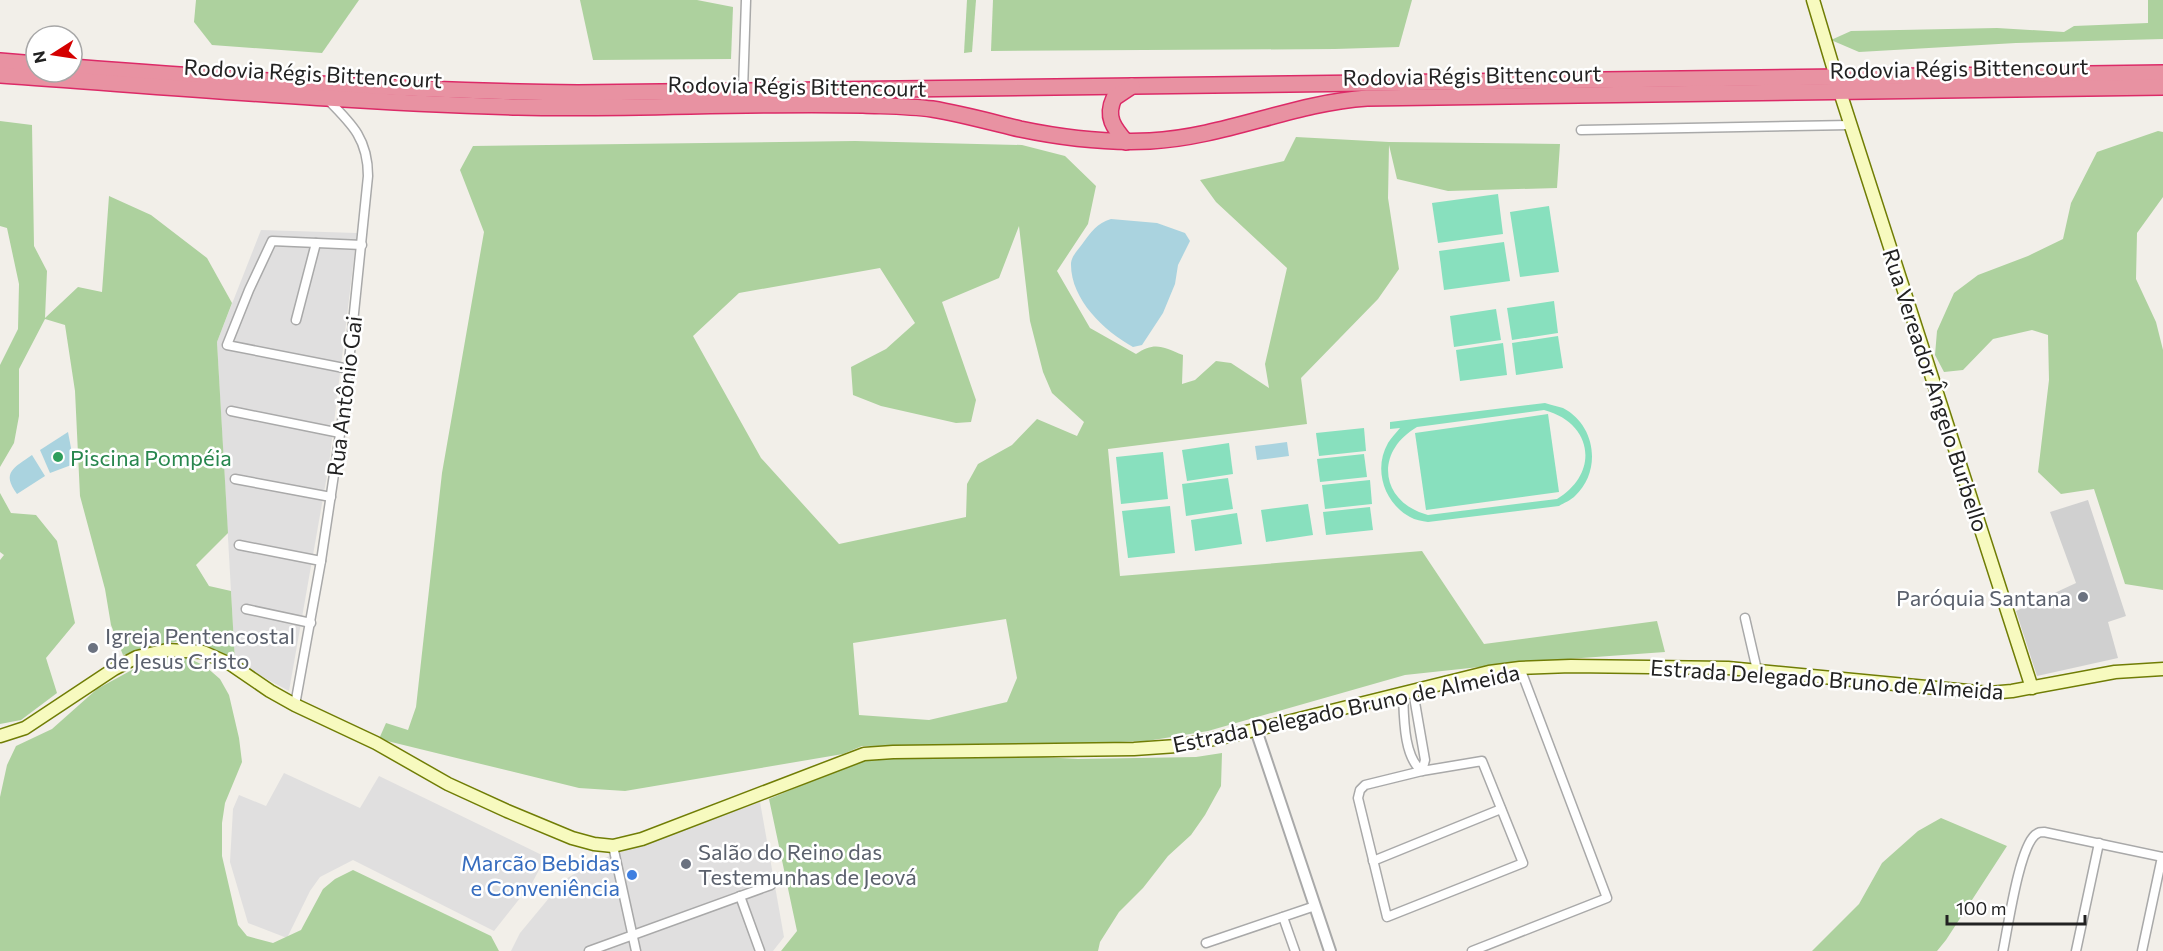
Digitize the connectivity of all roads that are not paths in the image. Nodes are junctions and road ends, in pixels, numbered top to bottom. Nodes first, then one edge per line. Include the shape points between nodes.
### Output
1 (746, 0) edge
2 (1813, 0) edge
3 (0, 61) edge
4 (24, 63) edge
5 (84, 68) edge
6 (2163, 73) edge
7 (0, 75) edge
8 (1838, 84) junction
9 (1132, 86) junction
10 (2163, 87) edge
11 (743, 90) junction
12 (327, 99) junction
13 (1851, 125) junction
14 (1581, 130) dead end
15 (1126, 142) junction
16 (316, 243) junction
17 (362, 245) junction
18 (296, 320) dead end
19 (349, 369) junction
20 (231, 411) dead end
21 (340, 433) junction
22 (236, 479) dead end
23 (331, 496) junction
24 (239, 545) dead end
25 (321, 561) junction
26 (246, 609) dead end
27 (1745, 618) dead end
28 (311, 623) junction
29 (1520, 668) junction
30 (2163, 669) edge
31 (1757, 670) junction
32 (2032, 688) junction
33 (1408, 692) junction
34 (295, 705) junction
35 (1256, 730) junction
36 (0, 736) edge
37 (1422, 771) junction
38 (1501, 809) junction
39 (2098, 843) junction
40 (613, 846) junction
41 (2162, 857) edge
42 (1373, 861) junction
43 (771, 885) dead end
44 (740, 896) junction
45 (1315, 906) junction
46 (1283, 917) junction
47 (632, 936) junction
48 (1206, 943) dead end
49 (589, 951) edge
50 (636, 951) edge
51 (760, 951) edge
52 (1295, 951) edge
53 (1330, 951) edge
54 (1472, 951) edge
55 (2003, 951) edge
56 (2076, 951) edge
57 (2142, 951) edge

1 - 11 street
2 - 8 main road, Rua Vereador Ângelo Burbello
3 - 4 highway
5 - 11 highway, Rodovia Régis Bittencourt via 489,92
6 - 8 highway, Rodovia Régis Bittencourt
7 - 12 highway, Rodovia Régis Bittencourt
8 - 9 highway, Rodovia Régis Bittencourt
8 - 10 highway, Rodovia Régis Bittencourt
8 - 13 main road, Rua Vereador Ângelo Burbello
8 - 15 highway, Rodovia Régis Bittencourt via 1357,98 1195,136
9 - 11 highway, Rodovia Régis Bittencourt
9 - 15 highway via 1114,98 1109,115
12 - 15 highway, Rodovia Régis Bittencourt via 541,107 909,107 1045,134
12 - 17 street, Rua Antônio Gai via 351,124 366,150 368,177
13 - 14 street
13 - 32 main road, Rua Vereador Ângelo Burbello
16 - 17 street
16 - 18 street
16 - 19 street via 272,241 227,345
17 - 19 street, Rua Antônio Gai
19 - 21 street, Rua Antônio Gai
20 - 21 street
21 - 23 street, Rua Antônio Gai
22 - 23 street
23 - 25 street, Rua Antônio Gai
24 - 25 street
25 - 28 street, Rua Antônio Gai
26 - 28 street
27 - 31 street
28 - 34 street, Rua Antônio Gai
29 - 31 main road, Estrada Delegado Bruno de Almeida via 1642,666
29 - 33 main road, Estrada Delegado Bruno de Almeida
29 - 54 street via 1607,898
30 - 32 main road, Estrada Delegado Bruno de Almeida via 2115,672
31 - 32 main road, Estrada Delegado Bruno de Almeida via 1977,693
33 - 35 main road, Estrada Delegado Bruno de Almeida
33 - 37 street via 1425,760
33 - 37 street via 1405,735 1414,766
34 - 36 main road, Estrada Delegado Bruno de Almeida via 214,655 167,650 124,662 24,728
34 - 40 main road, Estrada Delegado Bruno de Almeida via 369,739 470,795 582,842
35 - 40 main road, Estrada Delegado Bruno de Almeida via 1152,748 864,754 642,839
35 - 45 street
37 - 38 street via 1482,761
37 - 42 street via 1365,785 1360,790 1358,798
38 - 42 street
38 - 42 street via 1523,862 1387,917
39 - 41 street
39 - 55 street via 2044,832 2036,834 2022,862
39 - 56 street
40 - 47 street
41 - 57 street
43 - 44 street
44 - 47 street
44 - 51 street
45 - 46 street
45 - 53 street
46 - 48 street
46 - 52 street
47 - 49 street
47 - 50 street

